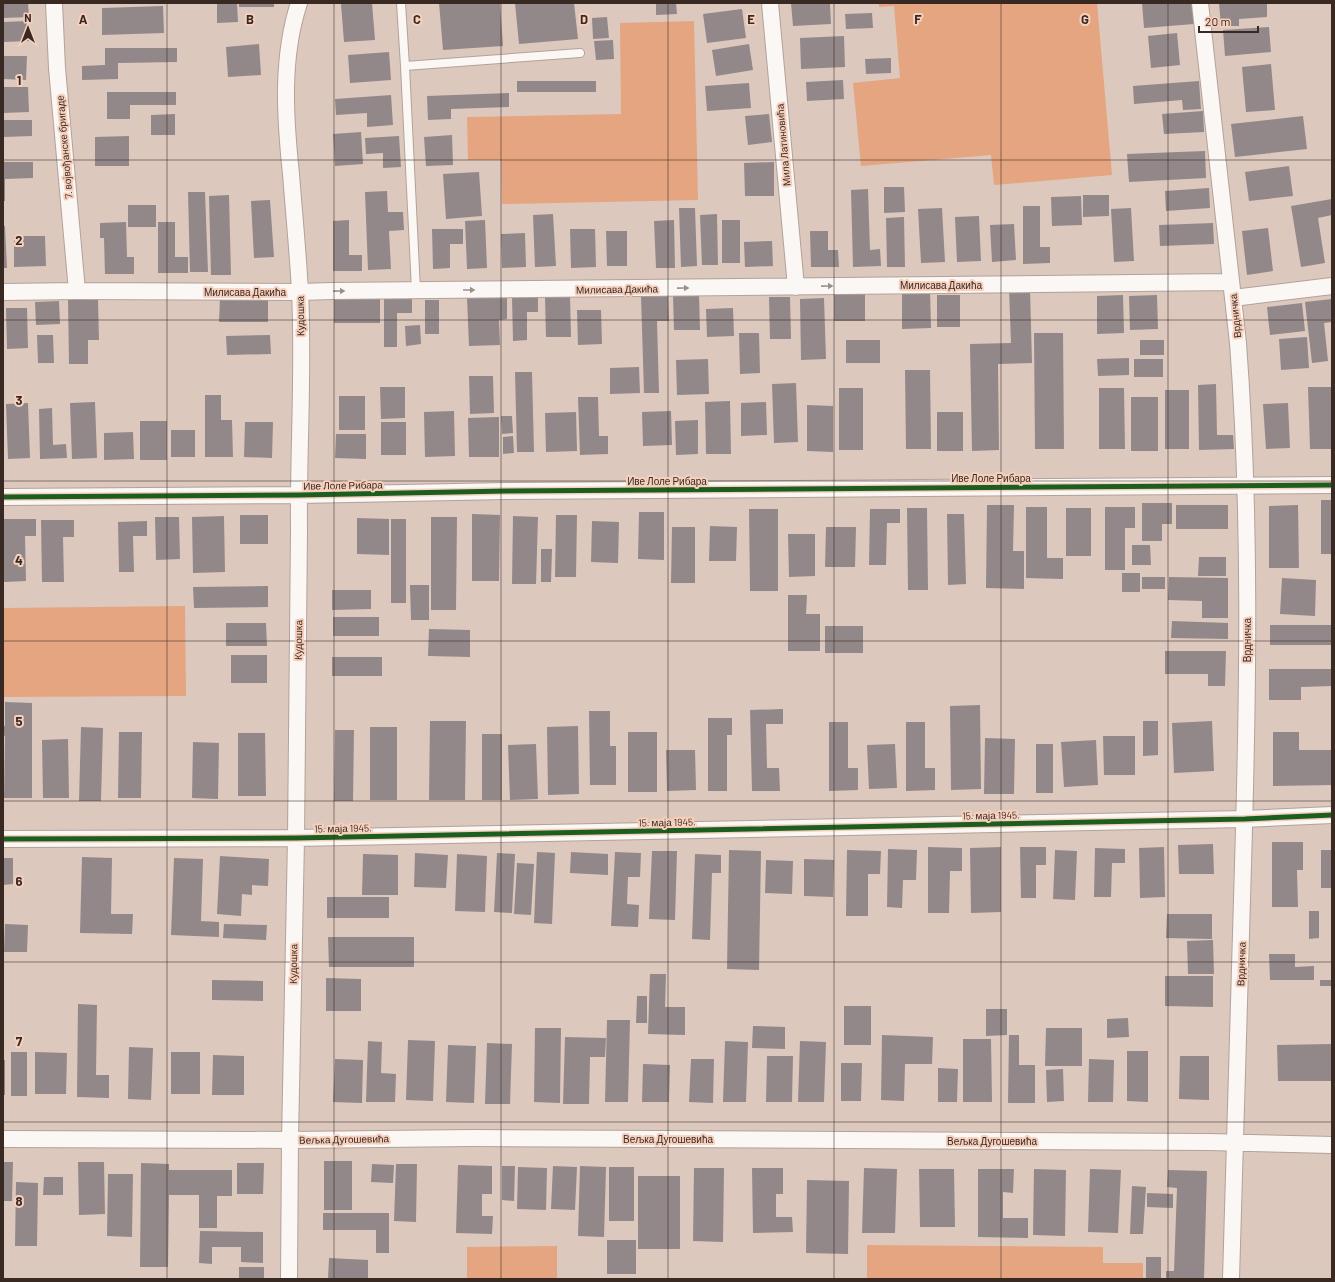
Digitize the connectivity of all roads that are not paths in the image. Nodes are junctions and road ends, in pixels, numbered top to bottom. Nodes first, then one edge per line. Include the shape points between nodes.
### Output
1 (54, 3) edge
2 (299, 3) edge
3 (401, 3) edge
4 (770, 3) edge
5 (1200, 3) edge
6 (580, 53) dead end
7 (405, 66) junction
8 (1332, 286) edge
9 (796, 287) junction
10 (416, 290) junction
11 (1232, 290) junction
12 (77, 291) junction
13 (3, 292) edge
14 (300, 292) junction
15 (1246, 485) junction
16 (1332, 485) edge
17 (299, 495) junction
18 (3, 497) edge
19 (1332, 815) edge
20 (1245, 819) junction
21 (296, 838) junction
22 (3, 839) edge
23 (3, 1139) edge
24 (290, 1140) junction
25 (1236, 1142) junction
26 (1332, 1145) edge
27 (289, 1279) edge
28 (1231, 1279) edge

1 - 12 street, 7. војвођанске бригаде via 57,68
2 - 14 street, Кудошка via 290,38 286,74 286,112
3 - 7 lane
4 - 9 street, Мила Латиновића
5 - 11 street, Врдничка
6 - 7 lane
7 - 10 lane
8 - 11 street, Милисава Дакића
10 -> 9 street, Милисава Дакића
9 -> 11 street, Милисава Дакића
14 -> 10 street, Милисава Дакића
11 - 15 street, Врдничка via 1241,382
12 - 13 street, Милисава Дакића
12 - 14 street, Милисава Дакића
14 - 17 street, Кудошка
15 - 16 street, Иве Лоле Рибара
15 - 17 street, Иве Лоле Рибара
15 - 20 street, Врдничка
17 - 18 street, Иве Лоле Рибара
17 - 21 street, Кудошка
19 - 20 street, 15. маја 1945.
20 - 21 street, 15. маја 1945.
20 - 25 street, Врдничка
21 - 22 street, 15. маја 1945.
21 - 24 street, Кудошка
23 - 24 street, Вељка Дугошевића
24 - 25 street, Вељка Дугошевића via 472,1138
24 - 27 street, Кудошка
25 - 26 street, Вељка Дугошевића
25 - 28 street, Врдничка

